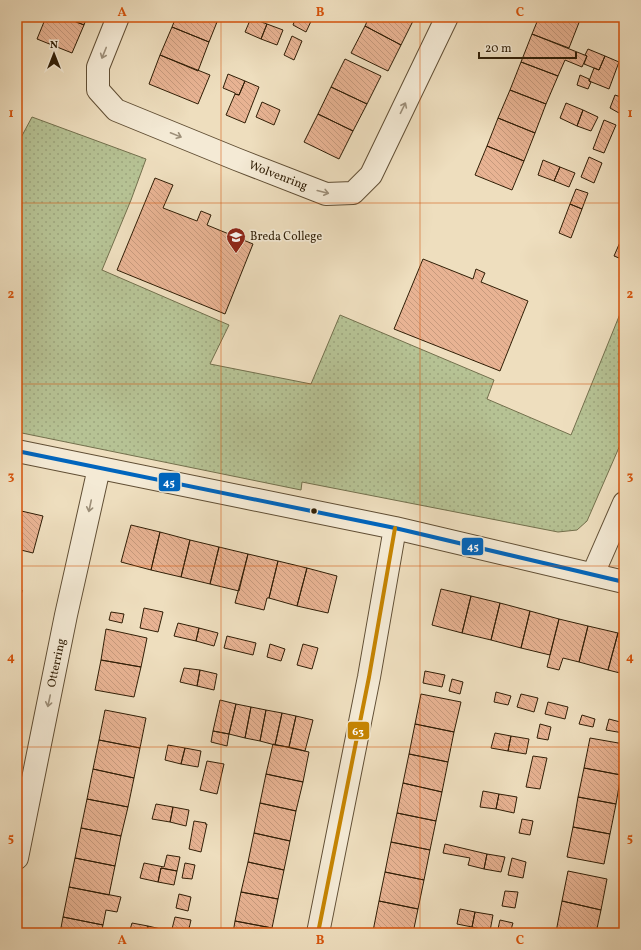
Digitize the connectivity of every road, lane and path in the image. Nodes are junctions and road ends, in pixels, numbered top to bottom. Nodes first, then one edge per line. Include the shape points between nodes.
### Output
1 (118, 17) edge
2 (447, 17) edge
3 (17, 451) edge
4 (99, 468) junction
5 (624, 503) edge
6 (395, 528) junction
7 (593, 574) junction
8 (624, 582) edge
9 (17, 858) edge
10 (318, 933) edge

1 -> 2 street, Wolvenring via 98,67 98,90 116,110 326,194 353,193 371,175
3 - 4 street
4 - 6 street
4 -> 9 street, Otterring via 66,615
5 - 7 street
6 - 7 street
6 - 10 street
7 - 8 street

